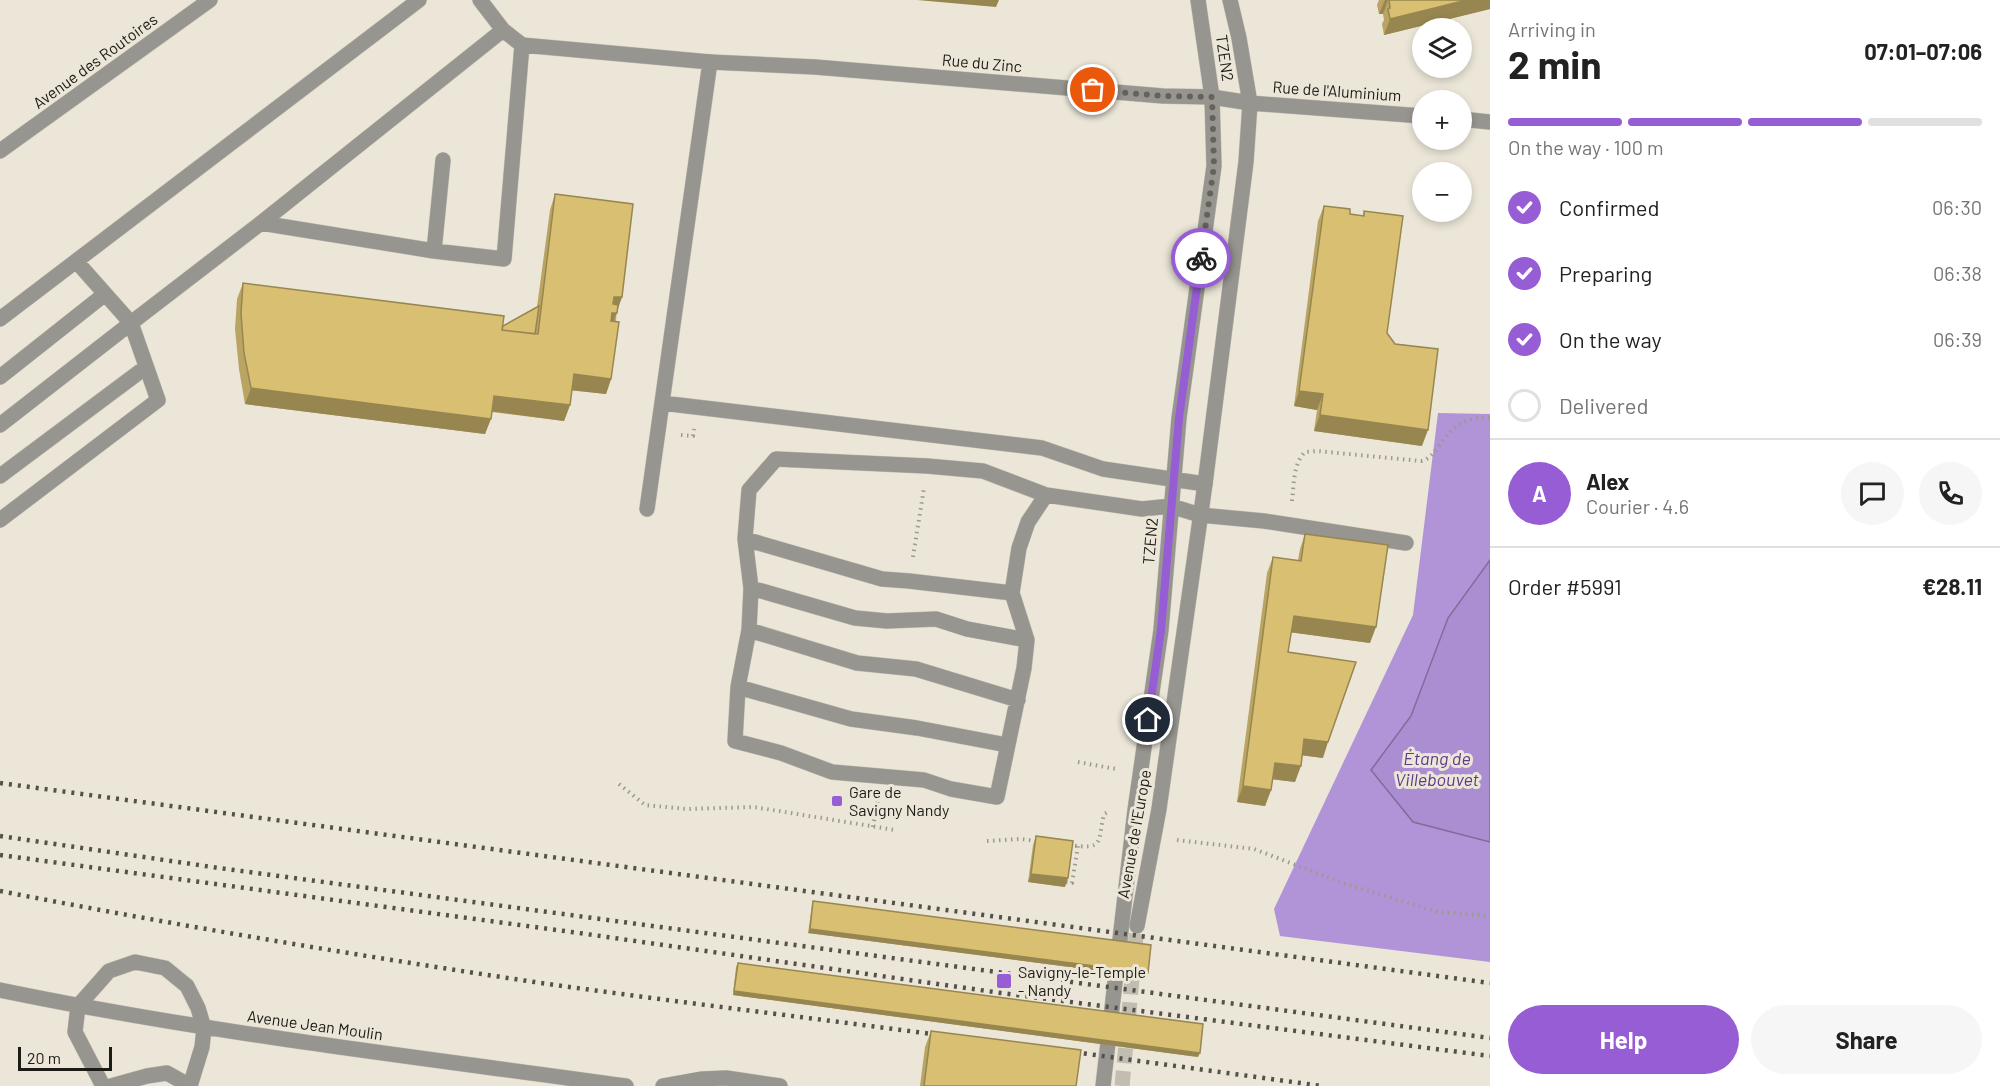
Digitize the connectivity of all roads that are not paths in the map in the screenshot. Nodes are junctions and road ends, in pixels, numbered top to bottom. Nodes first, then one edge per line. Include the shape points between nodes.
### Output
1 (210, 0) edge
2 (419, 0) edge
3 (480, 0) edge
4 (1198, 0) edge
5 (1230, 0) edge
6 (503, 30) junction
7 (522, 45) junction
8 (710, 62) junction
9 (1212, 97) junction
10 (1250, 103) junction
11 (1412, 115) edge
12 (1472, 120) edge
13 (1490, 122) edge
14 (0, 151) edge
15 (443, 160) dead end
16 (261, 223) junction
17 (434, 251) junction
18 (76, 261) junction
19 (105, 294) junction
20 (0, 319) edge
21 (131, 323) junction
22 (146, 367) junction
23 (0, 377) edge
24 (662, 403) junction
25 (0, 425) edge
26 (0, 476) edge
27 (1173, 480) junction
28 (1205, 484) junction
29 (1046, 495) junction
30 (1172, 506) junction
31 (647, 509) dead end
32 (1200, 515) junction
33 (0, 520) edge
34 (745, 539) junction
35 (1406, 543) dead end
36 (751, 588) junction
37 (1012, 593) junction
38 (749, 630) junction
39 (1027, 640) junction
40 (738, 687) junction
41 (1018, 700) junction
42 (1007, 745) junction
43 (1137, 926) tunnel mouth
44 (0, 990) edge
45 (78, 1006) junction
46 (204, 1028) junction
47 (103, 1086) edge
48 (111, 1086) edge
49 (190, 1086) edge
50 (626, 1086) edge
51 (663, 1086) edge
52 (780, 1086) edge
53 (1102, 1086) edge

1 - 14 street, Avenue des Routoires
2 - 18 street
3 - 6 street
4 - 9 street, TZEN2
5 - 10 street, Avenue de l'Europe
6 - 7 street
6 - 16 street
7 - 8 street, Rue du Zinc
7 - 17 street via 504,259
8 - 9 street, Rue du Zinc
8 - 24 street
9 - 10 street, Rue du Zinc
9 - 27 street, TZEN2 via 1214,166
10 - 11 street, Rue de l'Aluminium
10 - 28 street, Avenue de l'Europe
12 - 13 street
15 - 17 street
16 - 17 street
16 - 21 street
18 - 19 street
18 - 20 street
19 - 21 street
19 - 23 street
21 - 22 street
21 - 25 street
22 - 26 street
22 - 33 street via 158,399
24 - 27 street via 1042,448 1103,469
24 - 31 street
27 - 28 street
27 - 30 street, TZEN2
28 - 32 street, Avenue de l'Europe
29 - 30 street via 1142,509
29 - 34 street via 983,471 776,459 749,490
29 - 37 street via 1028,522 1019,548
30 - 32 street
30 - 53 street, TZEN2 via 1161,630
32 - 35 street
32 - 43 street, Avenue de l'Europe via 1159,809
34 - 36 street
34 - 37 street via 882,579
36 - 38 street
36 - 39 street via 855,618 936,619
37 - 39 street
38 - 40 street
38 - 41 street via 857,663 916,669
39 - 41 street
40 - 42 street via 852,719
40 - 42 street via 735,741 832,772 924,780 997,797
41 - 42 street
44 - 45 street, Avenue Jean Moulin
45 - 46 street, Avenue Jean Moulin
45 - 46 street via 109,971 135,962 165,968 187,986
45 - 47 street via 75,1032
46 - 49 street
46 - 50 street, Avenue Jean Moulin
48 - 49 street via 167,1073
51 - 52 street via 726,1078

